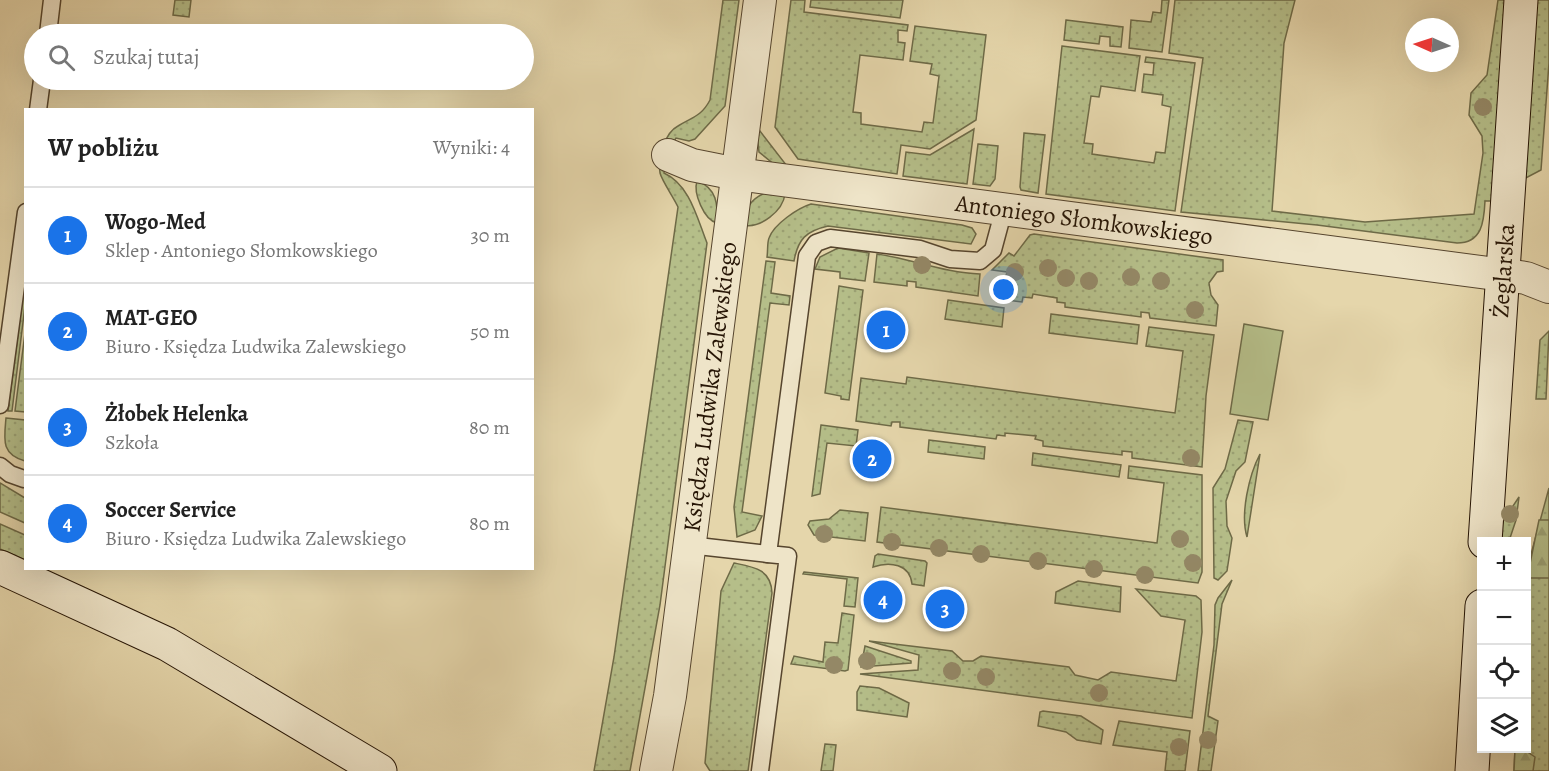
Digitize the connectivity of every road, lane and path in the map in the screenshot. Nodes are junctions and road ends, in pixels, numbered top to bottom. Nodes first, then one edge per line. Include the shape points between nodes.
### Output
1 (52, 0) edge
2 (760, 0) edge
3 (1521, 0) edge
4 (49, 24) edge
5 (41, 90) edge
6 (38, 108) edge
7 (668, 155) dead end
8 (737, 174) junction
9 (1004, 209) junction
10 (24, 227) edge
11 (1501, 275) junction
12 (1549, 287) edge
13 (0, 405) edge
14 (0, 466) edge
15 (24, 479) dead end
16 (1485, 537) edge
17 (689, 545) junction
18 (768, 554) junction
19 (0, 567) edge
20 (1480, 645) edge
21 (380, 771) edge
22 (656, 771) edge
23 (760, 771) edge
24 (1472, 771) edge

1 - 4 lane
2 - 8 street, Księdza Ludwika Zalewskiego
3 - 11 street, Żeglarska
5 - 6 lane
7 - 8 street, Antoniego Słomkowskiego via 692,165
8 - 9 street, Antoniego Słomkowskiego
8 - 17 street, Księdza Ludwika Zalewskiego
9 - 11 street, Antoniego Słomkowskiego
9 - 18 lane via 993,250 980,261 830,238 810,248 804,266
10 - 13 lane
11 - 12 street, Antoniego Słomkowskiego via 1526,278
11 - 16 street, Żeglarska
14 - 15 lane
17 - 18 lane
17 - 22 street, Księdza Ludwika Zalewskiego via 670,696
18 - 23 lane via 788,556
19 - 21 street via 167,644
20 - 24 street

